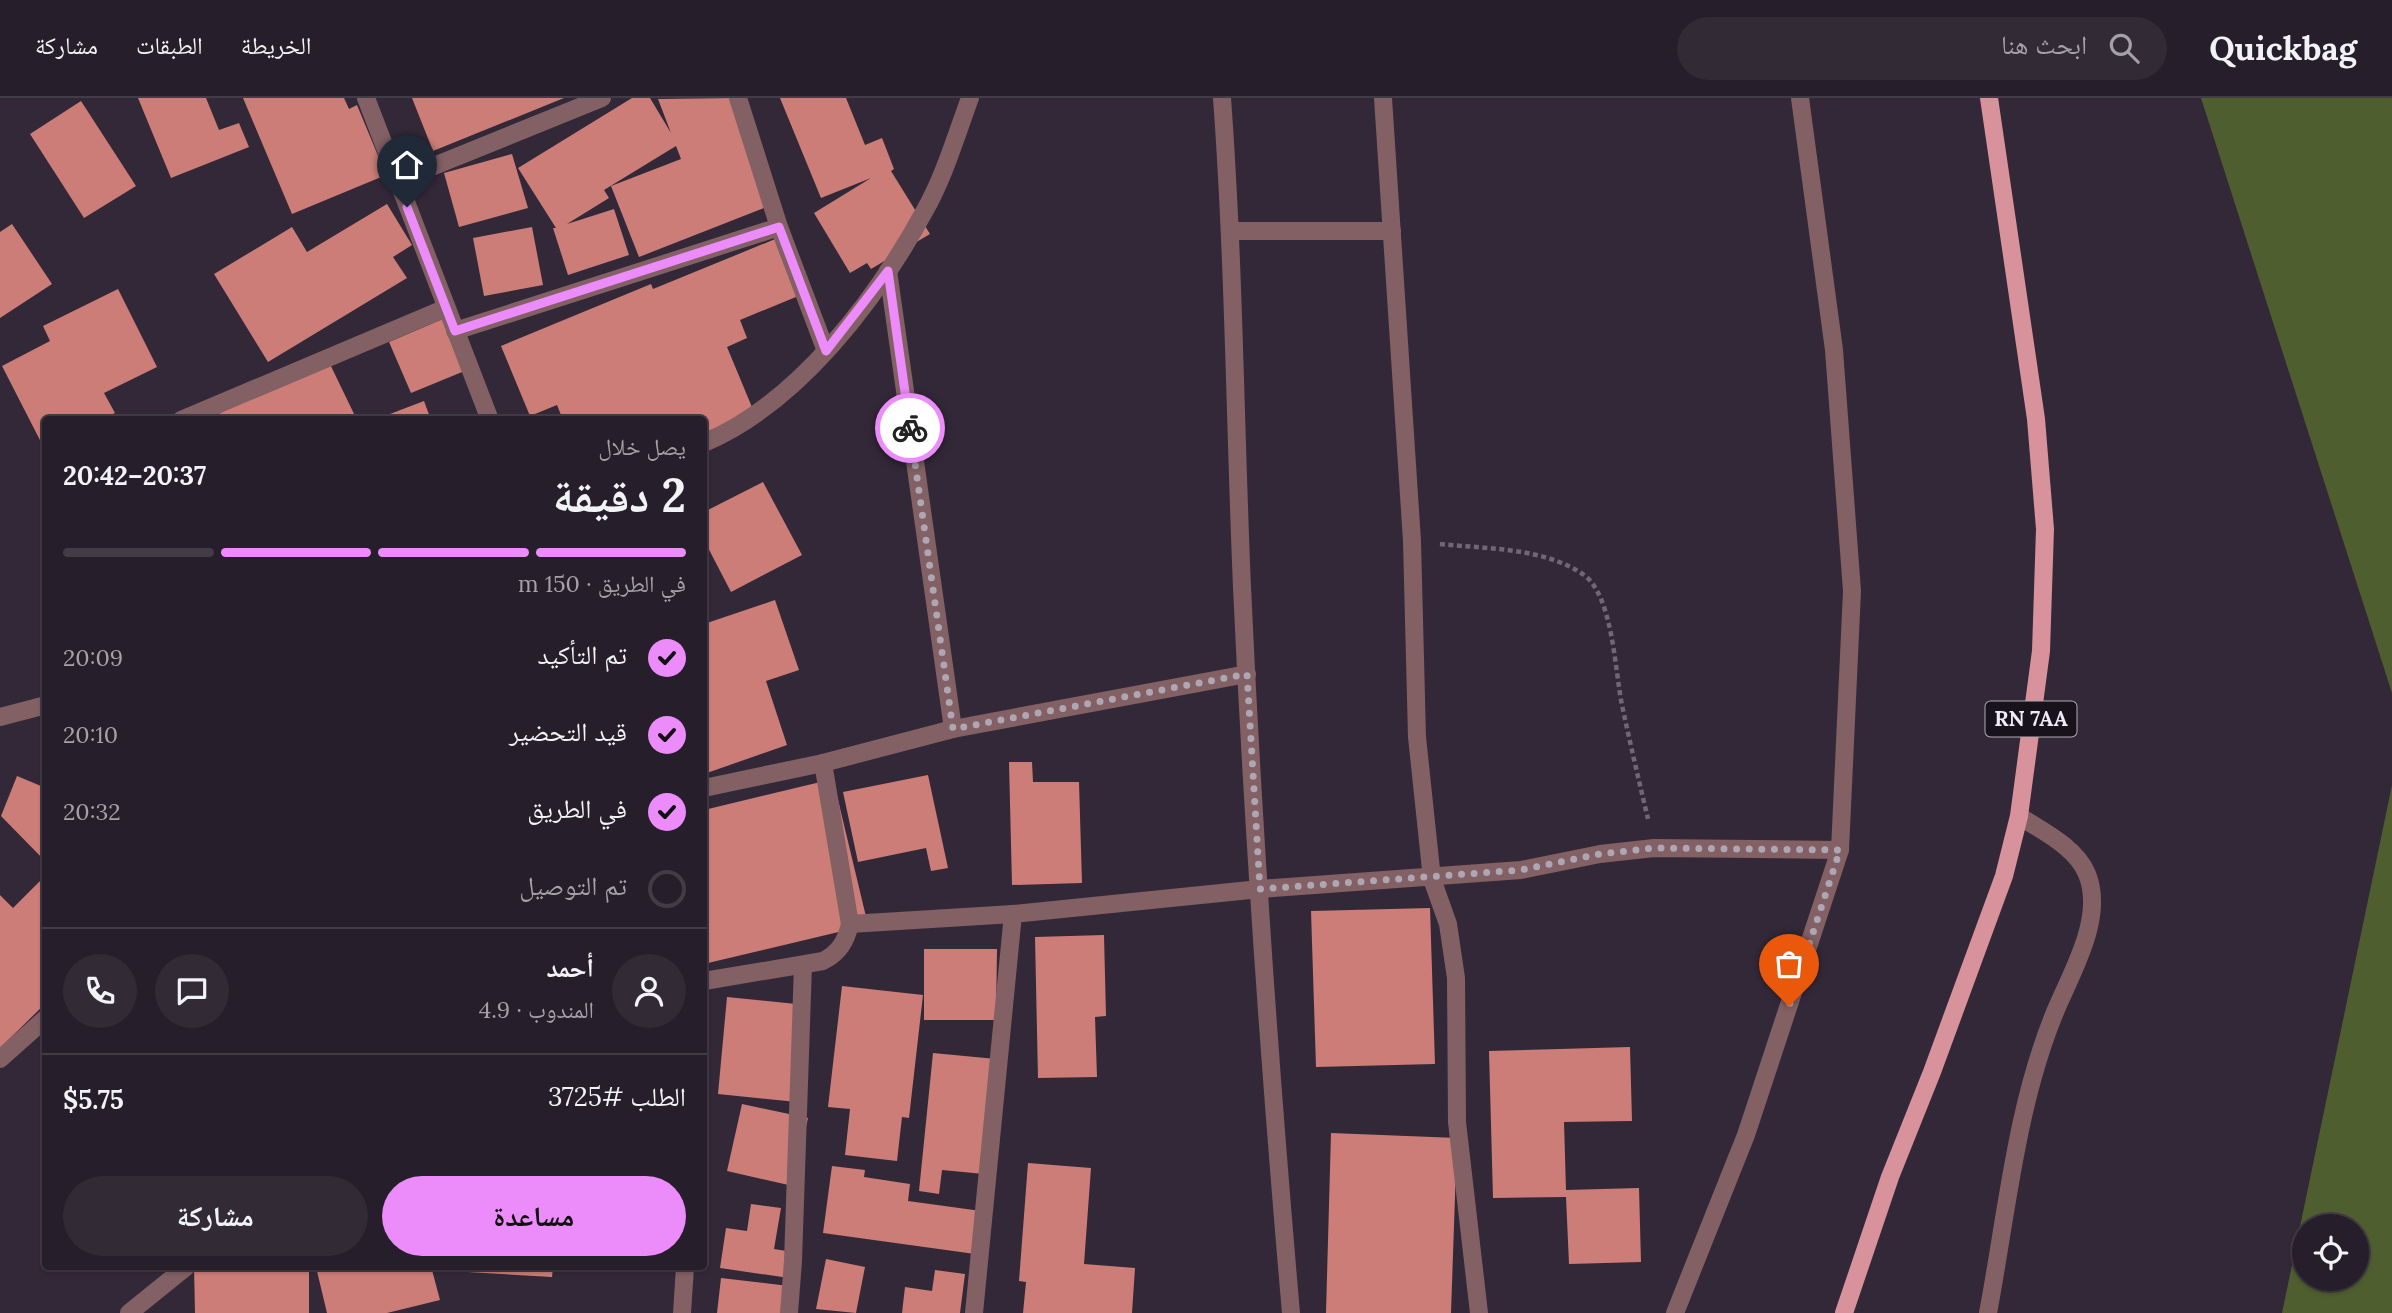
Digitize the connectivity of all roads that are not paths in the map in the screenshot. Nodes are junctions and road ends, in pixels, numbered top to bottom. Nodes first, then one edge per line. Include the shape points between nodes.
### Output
1 (366, 98) edge
2 (602, 98) edge
3 (738, 98) edge
4 (970, 98) edge
5 (1222, 98) edge
6 (1383, 98) edge
7 (1800, 98) edge
8 (1989, 98) edge
9 (397, 181) junction
10 (779, 227) junction
11 (1231, 231) junction
12 (1392, 231) junction
13 (888, 271) junction
14 (446, 308) junction
15 (455, 331) junction
16 (826, 351) junction
17 (190, 416) edge
18 (488, 416) edge
19 (707, 441) edge
20 (1247, 674) junction
21 (42, 706) edge
22 (0, 717) edge
23 (953, 729) junction
24 (823, 763) junction
25 (707, 787) edge
26 (2019, 816) junction
27 (1840, 850) junction
28 (1432, 879) junction
29 (1260, 889) junction
30 (1013, 914) junction
31 (850, 924) junction
32 (803, 965) junction
33 (707, 981) edge
34 (42, 1022) edge
35 (0, 1059) edge
36 (183, 1270) edge
37 (685, 1270) edge
38 (150, 1305) edge
39 (129, 1313) edge
40 (682, 1313) edge
41 (789, 1313) edge
42 (974, 1313) edge
43 (1292, 1313) edge
44 (1479, 1313) edge
45 (1675, 1313) edge
46 (1844, 1313) edge
47 (1988, 1313) edge

1 - 9 street
2 - 9 street
3 - 10 street
4 - 13 street via 925,210
5 - 11 street
6 - 12 street
7 - 27 street via 1834,350 1852,591
8 - 26 main road, RN 7AA via 2036,419 2045,529 2041,651
9 - 14 street
10 - 15 street
10 - 16 street
11 - 12 street
11 - 20 street
12 - 28 street via 1412,541 1417,737
13 - 16 street
13 - 23 street
14 - 15 street
14 - 17 street
15 - 18 street
16 - 19 street via 755,417
20 - 23 street
20 - 29 street
21 - 22 street
23 - 24 street
24 - 25 street
24 - 31 street
26 - 46 main road, RN 7AA via 1986,928 1890,1177
26 - 47 street via 2073,855 2087,874 2091,906 2085,935 2025,1099
27 - 28 street via 1654,848
27 - 45 street via 1746,1135
28 - 29 street
28 - 44 street via 1448,924 1456,978 1457,1122
29 - 30 street
29 - 43 street
30 - 31 street
30 - 42 street
31 - 32 street via 833,956
32 - 33 street
32 - 41 street
34 - 35 street
36 - 38 street
37 - 40 street
38 - 39 street

